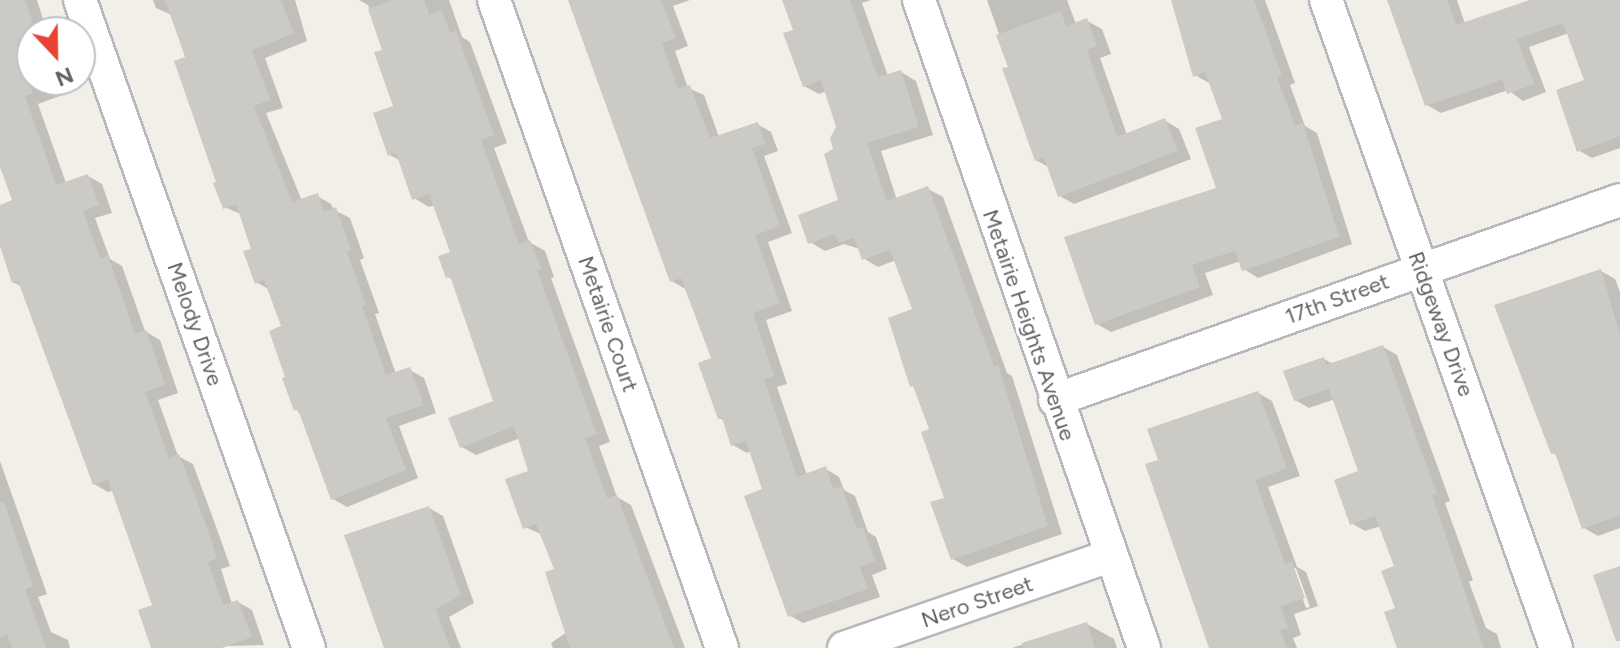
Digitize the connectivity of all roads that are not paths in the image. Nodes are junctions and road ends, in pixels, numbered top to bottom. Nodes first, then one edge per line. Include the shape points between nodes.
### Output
1 (80, 0) edge
2 (494, 0) edge
3 (919, 0) edge
4 (1326, 0) edge
5 (1620, 200) edge
6 (1421, 269) junction
7 (1055, 400) junction
8 (1110, 556) junction
9 (309, 648) edge
10 (722, 648) edge
11 (844, 648) edge
12 (1144, 648) edge
13 (1556, 648) edge

1 - 9 street, Melody Drive
2 - 10 street, Metairie Court
3 - 7 street, Metairie Heights Avenue
4 - 6 street, Ridgeway Drive
5 - 6 street, 17th Street
6 - 7 street, 17th Street
6 - 13 street, Ridgeway Drive
7 - 8 street, Metairie Heights Avenue
8 - 11 street, Nero Street
8 - 12 street, Metairie Heights Avenue

